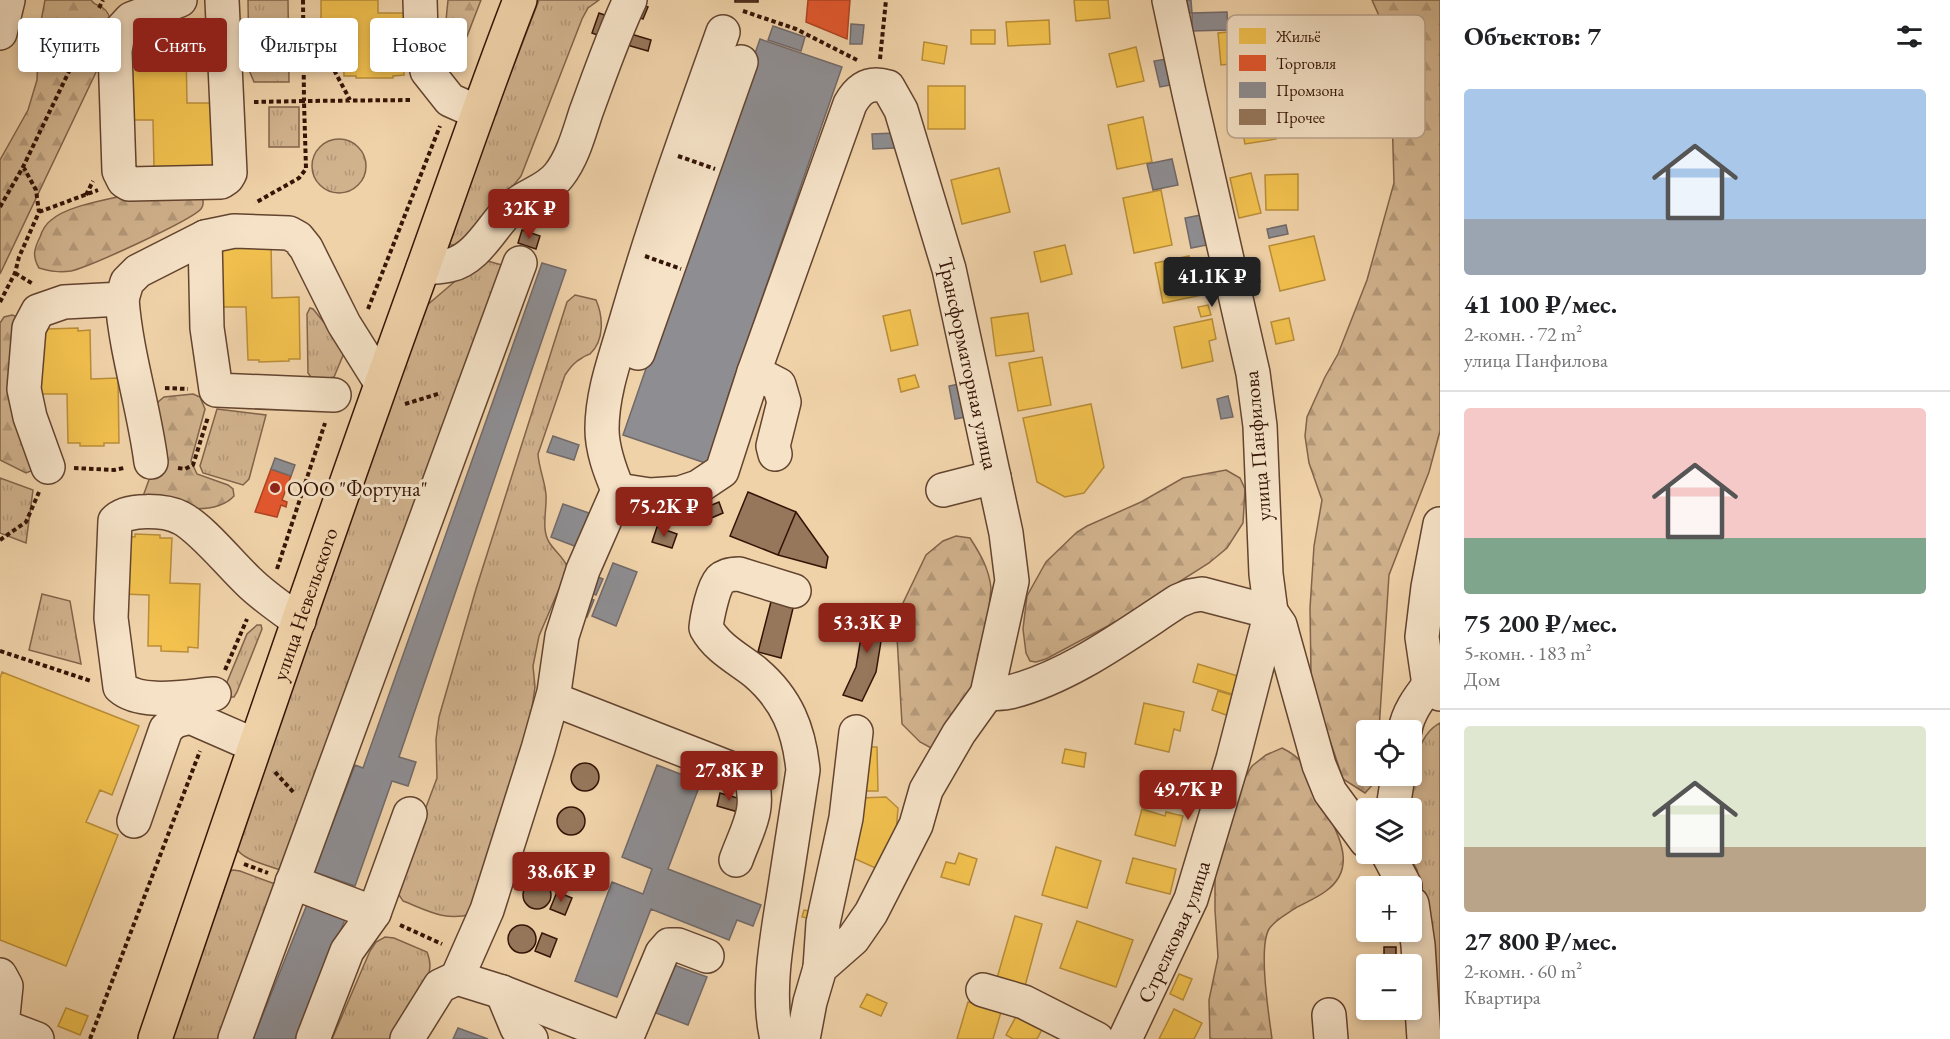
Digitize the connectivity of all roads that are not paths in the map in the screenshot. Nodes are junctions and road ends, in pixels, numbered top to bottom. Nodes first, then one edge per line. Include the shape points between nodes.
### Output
1 (8, 0) edge
2 (180, 0) edge
3 (222, 0) edge
4 (420, 0) edge
5 (520, 0) edge
6 (630, 0) edge
7 (1169, 0) edge
8 (723, 32) road end
9 (0, 33) edge
10 (741, 62) dead end
11 (463, 106) junction
12 (205, 237) junction
13 (519, 263) dead end
14 (423, 268) junction
15 (122, 299) junction
16 (754, 372) junction
17 (381, 383) junction
18 (334, 395) dead end
19 (605, 448) junction
20 (775, 454) dead end
21 (151, 462) road end
22 (48, 467) road end
23 (994, 477) junction
24 (618, 490) junction
25 (944, 490) dead end
26 (1440, 524) edge
27 (794, 591) dead end
28 (1271, 612) junction
29 (299, 621) junction
30 (1434, 689) edge
31 (214, 694) road end
32 (987, 694) junction
33 (553, 699) junction
34 (1407, 720) edge
35 (856, 732) dead end
36 (254, 746) junction
37 (410, 814) dead end
38 (134, 821) dead end
39 (1356, 827) edge
40 (736, 860) dead end
41 (292, 882) junction
42 (374, 913) junction
43 (1418, 942) edge
44 (707, 956) dead end
45 (462, 967) junction
46 (820, 968) junction
47 (0, 975) edge
48 (983, 990) dead end
49 (502, 992) junction
50 (1, 1025) edge
51 (37, 1039) edge
52 (155, 1039) edge
53 (235, 1039) edge
54 (313, 1039) edge
55 (407, 1039) edge
56 (531, 1039) edge
57 (624, 1039) edge
58 (777, 1039) edge
59 (803, 1039) edge
60 (1097, 1039) edge
61 (1125, 1039) edge
62 (1424, 1039) edge

1 - 9 street
2 - 3 street via 130,19 118,33 118,159 119,171 129,184 221,182 230,173
4 - 11 street via 427,71
5 - 11 main road, улица Невельского
6 - 14 street via 560,174 510,210 466,257 451,265
7 - 28 street, улица Панфилова via 1253,373
8 - 19 street via 645,256 607,388 602,429
10 - 19 street
11 - 14 main road, улица Невельского
12 - 15 street via 138,270 127,282
12 - 17 street via 254,230 289,233 298,238
12 - 18 street via 207,328 216,390
13 - 41 street
14 - 17 main road, улица Невельского
15 - 21 street
15 - 22 street via 64,302 38,311 29,328 24,389
16 - 20 street via 779,385 784,402 773,446
16 - 23 street, Трансформаторная улица via 850,104 856,92 868,85 888,87 901,110 946,260
16 - 24 street via 722,471 698,488 680,493 650,495
17 - 29 main road, улица Невельского
19 - 24 street
23 - 25 street
23 - 32 street, Трансформаторная улица via 1012,581
24 - 33 street via 583,570 562,636
26 - 30 street via 1422,637
27 - 58 street via 731,574 716,587 706,628 717,643 755,672 784,703 801,750 803,770 773,976
28 - 32 street via 1202,594 1190,596 1043,681 1008,693
28 - 39 street via 1280,625 1319,765 1330,792
28 - 61 street, Стрелковая улица via 1191,899
29 - 31 street via 257,590 179,516 133,512 120,516 115,521 111,618 120,687 133,695 153,698
29 - 36 main road, улица Невельского
30 - 34 street via 1419,698
32 - 46 street via 926,790 916,825 871,913 853,939
33 - 40 street via 750,776 756,792 755,809
33 - 45 street via 487,910
35 - 46 street via 846,818 823,923
36 - 38 street via 190,717 175,721 166,729
36 - 52 main road, улица Невельского
37 - 42 street
41 - 42 street
41 - 53 street
42 - 54 street via 347,951
43 - 62 street
44 - 57 street via 669,945
45 - 49 street
45 - 55 street via 440,986
46 - 59 street
47 - 50 street via 6,986
48 - 60 street via 1024,1002
49 - 56 street via 517,1028
49 - 57 street
50 - 51 street

